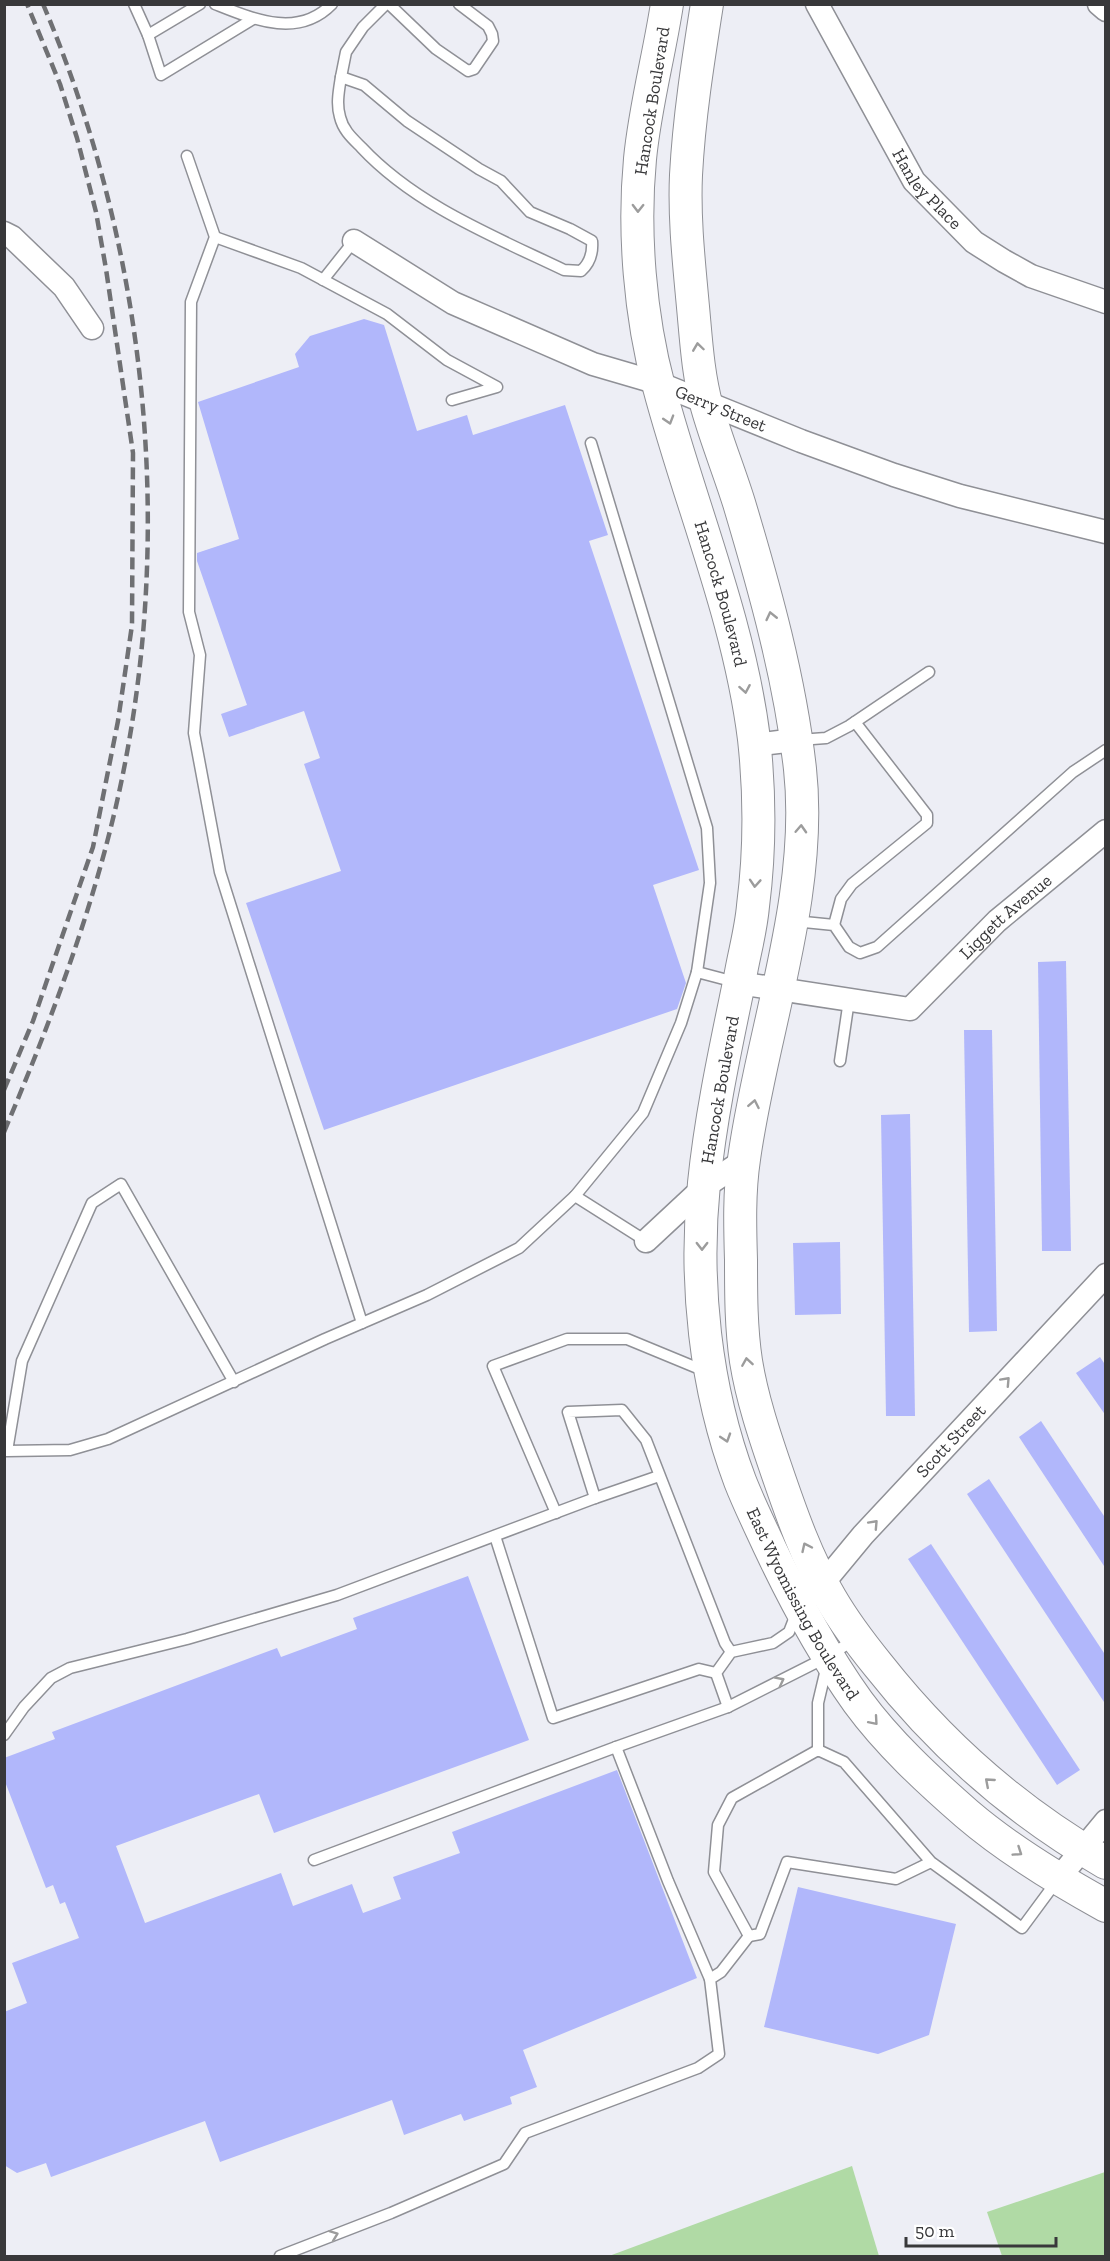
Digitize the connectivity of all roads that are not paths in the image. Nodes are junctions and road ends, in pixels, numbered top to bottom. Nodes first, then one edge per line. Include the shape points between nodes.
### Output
1 (134, 4) edge
2 (200, 4) edge
3 (214, 4) edge
4 (332, 4) edge
5 (388, 4) edge
6 (459, 4) edge
7 (700, 4) edge
8 (707, 4) edge
9 (817, 4) edge
10 (1099, 4) edge
11 (666, 8) edge
12 (1106, 10) edge
13 (253, 19) junction
14 (148, 35) junction
15 (341, 77) junction
16 (187, 156) dead end
17 (4, 233) edge
18 (215, 237) junction
19 (354, 241) joint
20 (323, 280) junction
21 (1106, 302) edge
22 (92, 328) dead end
23 (658, 383) junction
24 (452, 400) dead end
25 (706, 403) junction
26 (591, 443) dead end
27 (1106, 532) edge
28 (929, 672) dead end
29 (855, 722) junction
30 (795, 740) junction
31 (754, 745) junction
32 (1106, 750) edge
33 (1106, 831) edge
34 (790, 921) junction
35 (834, 926) junction
36 (697, 972) junction
37 (739, 983) junction
38 (777, 988) junction
39 (849, 1000) junction
40 (840, 1061) dead end
41 (743, 1161) junction
42 (704, 1187) junction
43 (575, 1196) junction
44 (646, 1241) joint
45 (1106, 1275) edge
46 (362, 1323) junction
47 (711, 1373) junction
48 (234, 1382) junction
49 (659, 1476) junction
50 (595, 1498) junction
51 (556, 1513) junction
52 (495, 1536) junction
53 (823, 1585) junction
54 (799, 1609) junction
55 (856, 1638) junction
56 (728, 1648) junction
57 (829, 1656) junction
58 (716, 1672) junction
59 (728, 1707) junction
60 (4, 1735) edge
61 (616, 1747) junction
62 (818, 1750) junction
63 (1106, 1821) edge
64 (1094, 1857) edge
65 (314, 1860) dead end
66 (931, 1862) junction
67 (1058, 1879) junction
68 (1106, 1906) edge
69 (749, 1936) junction
70 (710, 1979) junction
71 (280, 2256) edge

1 - 14 lane
2 - 14 lane
3 - 13 lane
4 - 13 lane via 312,19 296,24
5 - 6 lane via 436,49 468,71 474,69 493,41 488,26
5 - 15 lane via 363,27 346,52
7 - 11 street
25 -> 8 street, Hancock Boulevard via 694,318 686,177
9 - 21 street, Hanley Place via 914,181 929,197 974,242 1004,261 1031,276
10 - 12 street
11 -> 23 street, Hancock Boulevard via 640,158 638,225 646,315
13 - 14 lane via 161,75
15 - 15 lane via 340,117 347,132 378,166 446,213 564,270 581,271 588,265 592,241 530,212 501,180 407,121 364,85
16 - 18 lane
17 - 22 street via 64,287
18 - 20 lane via 301,267
18 - 46 lane via 191,302 189,612 200,655 194,734 220,872
19 - 20 lane
19 - 23 street, Gerry Street via 453,303 593,364
20 - 24 lane via 387,314 447,360 497,387
23 - 25 street, Gerry Street
23 -> 31 street, Hancock Boulevard via 731,628
25 - 27 street, Gerry Street via 960,496
30 -> 25 street, Hancock Boulevard via 767,599
26 - 36 lane via 707,828 710,883
28 - 29 lane
29 - 30 lane via 826,738
29 - 35 lane via 927,815 927,823 852,884 841,899
30 - 31 street
34 -> 30 street, Hancock Boulevard via 802,823
31 -> 37 street, Hancock Boulevard via 758,844 753,909
32 - 35 lane via 1073,772 876,947 860,953 849,947
33 - 39 street, Liggett Avenue via 997,921 910,1009
34 - 35 lane
34 - 38 street, Hancock Boulevard
36 - 37 lane
36 - 43 lane via 681,1023 643,1113
37 - 38 street
37 - 42 street, Hancock Boulevard via 714,1104
38 - 39 street
41 -> 38 street, Hancock Boulevard
39 - 40 lane
41 - 42 street
53 -> 41 street, East Wyomissing Boulevard via 782,1484 747,1365 741,1310
42 - 44 street
42 -> 47 street, East Wyomissing Boulevard via 703,1307
43 - 44 lane
43 - 46 lane via 519,1248
53 -> 45 street, Scott Street via 863,1535
46 - 48 lane
47 - 51 lane via 627,1339 567,1339 493,1366
47 -> 54 street, East Wyomissing Boulevard via 741,1482
48 - 48 lane via 108,1439 70,1450 8,1451 22,1360 92,1203 121,1184
49 - 50 lane
49 - 50 lane via 645,1440 622,1410 568,1412
49 - 56 lane
50 - 51 lane
51 - 52 lane
52 - 58 lane via 553,1718 699,1669
52 - 60 lane via 337,1595 70,1668 51,1678
53 - 54 street, Scott Street
53 - 55 street, East Wyomissing Boulevard
54 - 56 lane via 789,1632 773,1643
54 - 57 street, East Wyomissing Boulevard
55 - 57 lane
64 -> 55 street, East Wyomissing Boulevard via 1001,1792 957,1754 910,1705
56 - 58 lane
59 -> 57 lane
57 - 62 lane via 818,1703
57 -> 67 street, East Wyomissing Boulevard via 859,1703 927,1778 971,1818
58 - 59 lane
59 - 61 lane
61 - 65 lane
61 - 70 lane
62 - 66 lane via 844,1762
62 - 69 lane via 732,1798 718,1825 714,1872
63 - 64 street
64 - 67 street
66 - 67 lane via 1022,1928
66 - 69 lane via 896,1879 787,1862 760,1934
67 - 68 street, East Wyomissing Boulevard
69 - 70 lane via 721,1972
71 -> 70 lane via 504,2164 525,2133 698,2068 719,2054

